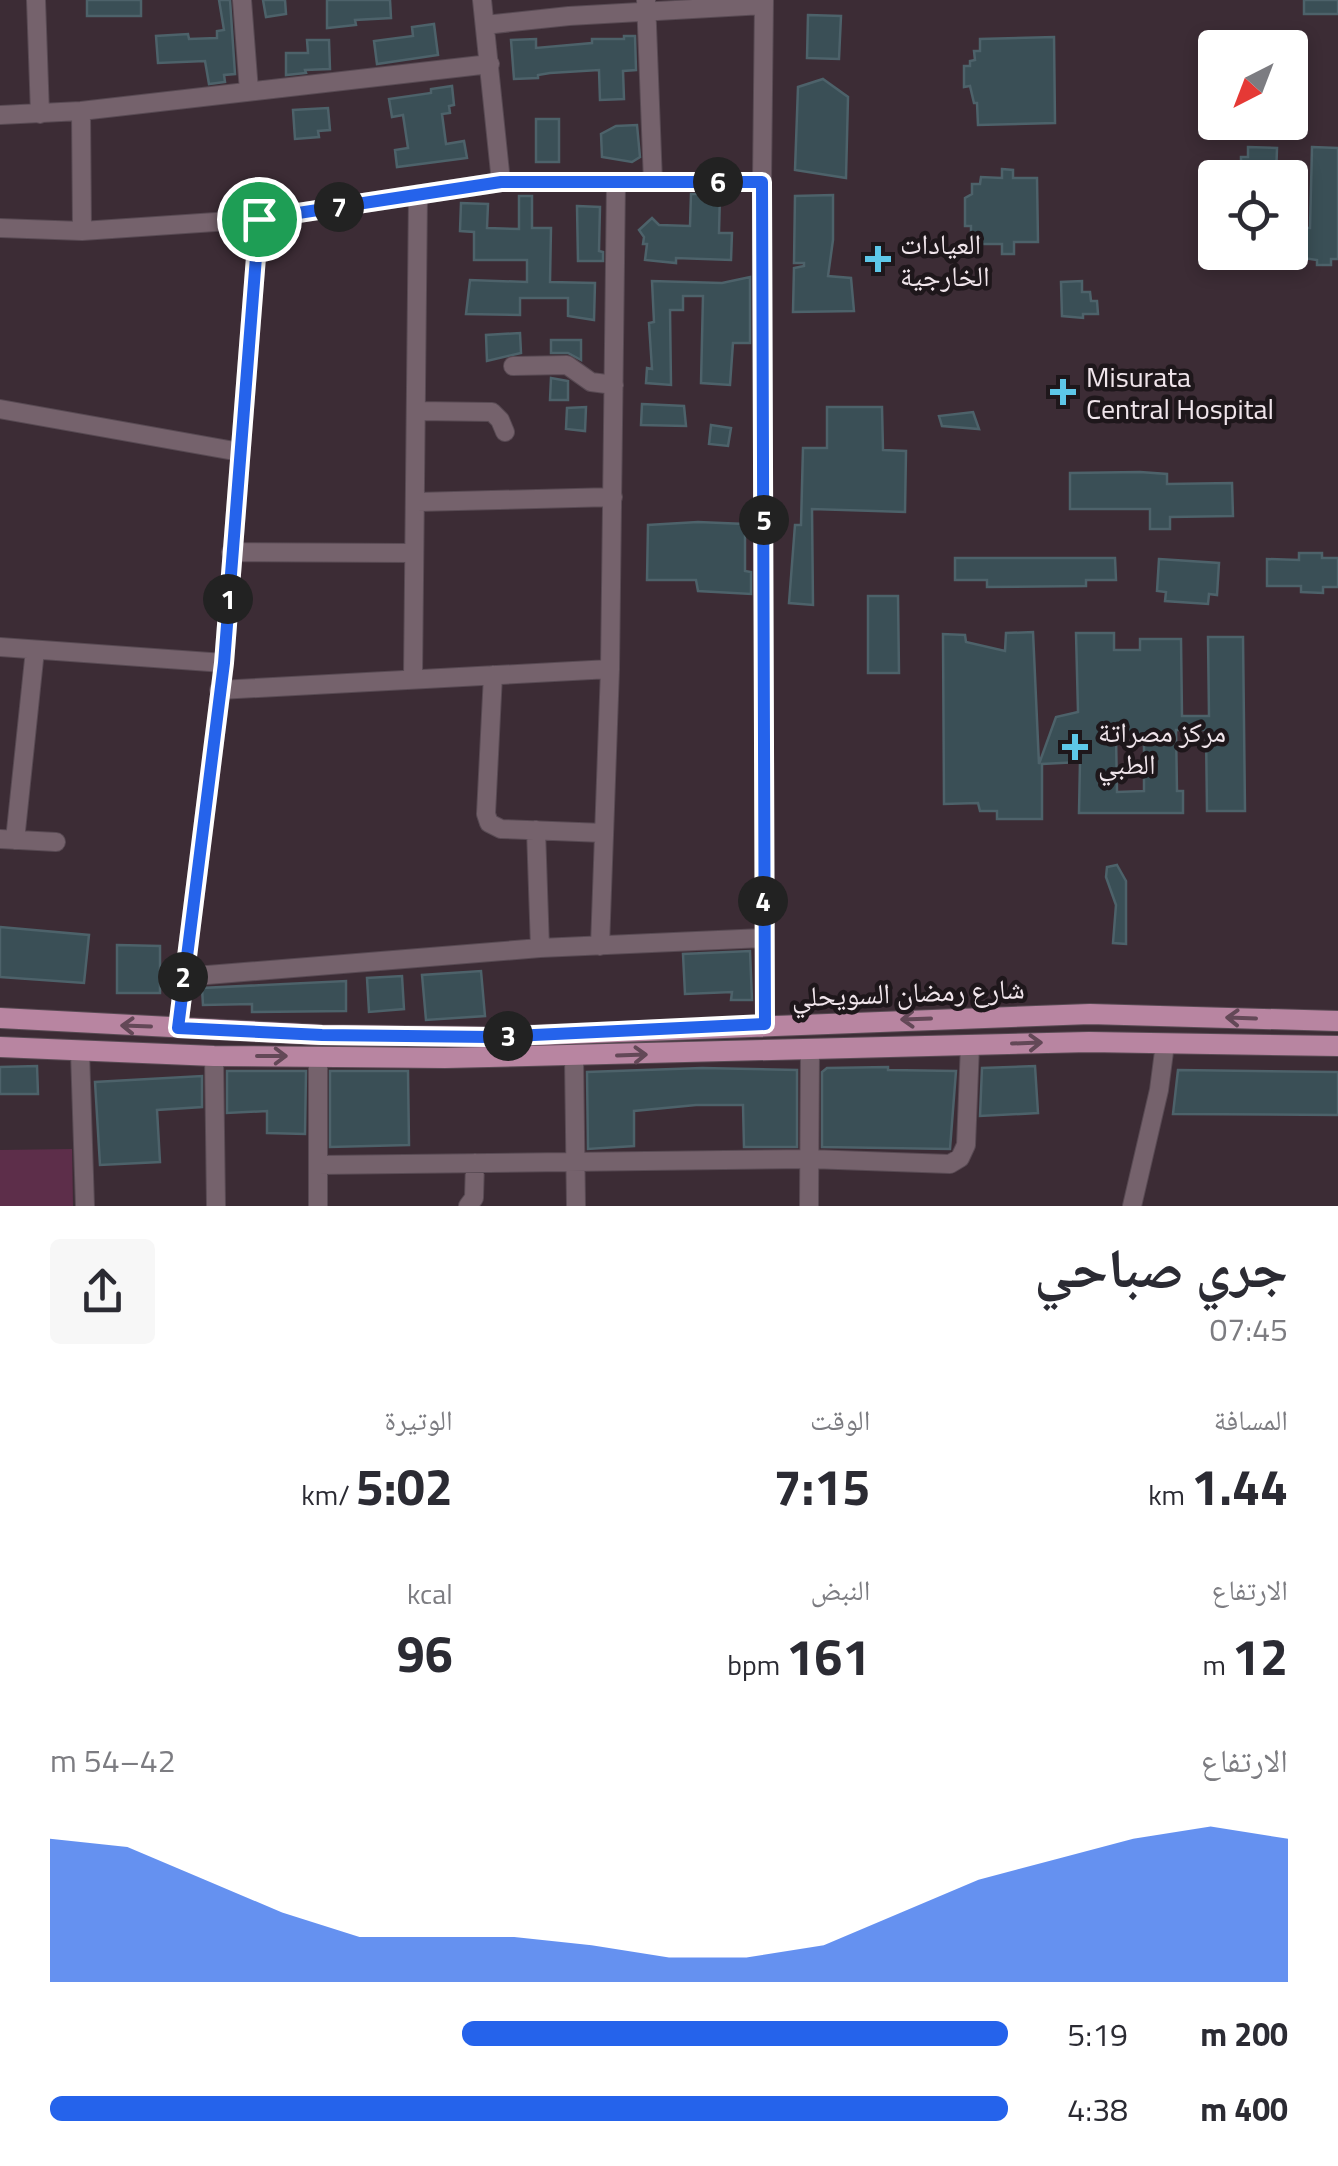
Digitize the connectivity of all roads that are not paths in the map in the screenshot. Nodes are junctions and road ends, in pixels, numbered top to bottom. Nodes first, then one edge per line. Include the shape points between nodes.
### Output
1 (36, 0) edge
2 (242, 0) edge
3 (482, 0) edge
4 (764, 3) edge
5 (646, 6) edge
6 (568, 8) edge
7 (485, 24) junction
8 (490, 64) junction
9 (249, 91) junction
10 (82, 111) junction
11 (40, 114) junction
12 (0, 115) edge
13 (501, 182) junction
14 (616, 182) junction
15 (653, 182) junction
16 (762, 182) junction
17 (418, 194) junction
18 (259, 219) junction
19 (0, 228) edge
20 (82, 231) junction
21 (0, 243) edge
22 (514, 366) dead end
23 (614, 385) junction
24 (0, 408) edge
25 (418, 411) junction
26 (505, 432) dead end
27 (240, 452) junction
28 (613, 496) junction
29 (417, 502) junction
30 (231, 552) junction
31 (414, 553) junction
32 (0, 647) edge
33 (35, 650) junction
34 (224, 663) junction
35 (610, 669) junction
36 (493, 676) junction
37 (413, 678) junction
38 (219, 690) junction
39 (536, 830) junction
40 (604, 834) junction
41 (7, 839) edge
42 (56, 842) dead end
43 (763, 938) junction
44 (600, 946) junction
45 (540, 948) junction
46 (182, 977) junction
47 (0, 1018) edge
48 (1338, 1021) edge
49 (765, 1024) junction
50 (178, 1028) junction
51 (1166, 1044) junction
52 (970, 1045) junction
53 (1338, 1046) edge
54 (0, 1047) edge
55 (810, 1050) junction
56 (80, 1052) junction
57 (214, 1056) junction
58 (318, 1056) junction
59 (574, 1057) junction
60 (810, 1159) junction
61 (578, 1161) junction
62 (475, 1163) junction
63 (318, 1165) junction
64 (84, 1206) edge
65 (216, 1206) edge
66 (318, 1206) edge
67 (468, 1206) edge
68 (576, 1206) edge
69 (809, 1206) edge
70 (1132, 1206) edge

1 - 11 street
2 - 9 street
3 - 7 street
4 - 5 street
4 - 16 street
5 - 6 street
5 - 15 street
6 - 7 street
7 - 8 street
8 - 9 street
8 - 13 street
9 - 10 street
10 - 11 street
10 - 20 street
11 - 12 street
13 - 14 street
13 - 17 street
14 - 15 street
14 - 23 street
15 - 16 street
16 - 43 street
17 - 18 street
17 - 25 street
18 - 20 street
18 - 27 street
19 - 20 street
19 - 21 street
22 - 23 street via 567,366 591,382
23 - 28 street
24 - 27 street
25 - 26 street via 492,412
25 - 29 street
27 - 30 street
28 - 29 street
28 - 35 street
29 - 31 street
30 - 31 street
30 - 34 street
31 - 37 street
32 - 33 street
33 - 34 street
33 - 41 street
34 - 38 street
35 - 36 street
35 - 40 street
36 - 37 street
36 - 39 street via 487,820 496,828
37 - 38 street
38 - 46 street
39 - 40 street
39 - 45 street
40 - 44 street
41 - 42 street
43 - 44 street
43 - 49 street
44 - 45 street
45 - 46 street
46 - 50 street
50 -> 47 main road, شارع رمضان السويحلي
48 -> 49 main road, شارع رمضان السويحلي via 1090,1014
49 - 50 main road, شارع رمضان السويحلي via 490,1037
52 -> 51 main road, شارع رمضان السويحلي
51 - 53 main road, شارع رمضان السويحلي
51 - 70 street
52 - 55 main road, شارع رمضان السويحلي
52 - 60 street via 966,1145 957,1161 932,1166
54 - 56 main road, شارع رمضان السويحلي
59 -> 55 main road, شارع رمضان السويحلي
55 - 60 street
56 - 57 main road, شارع رمضان السويحلي
56 - 64 street
57 -> 58 main road, شارع رمضان السويحلي
57 - 65 street
58 - 59 main road, شارع رمضان السويحلي
58 - 63 street
59 - 61 street
60 - 61 street
60 - 69 street
61 - 62 street
61 - 68 street
62 - 63 street
62 - 67 street
63 - 66 street

